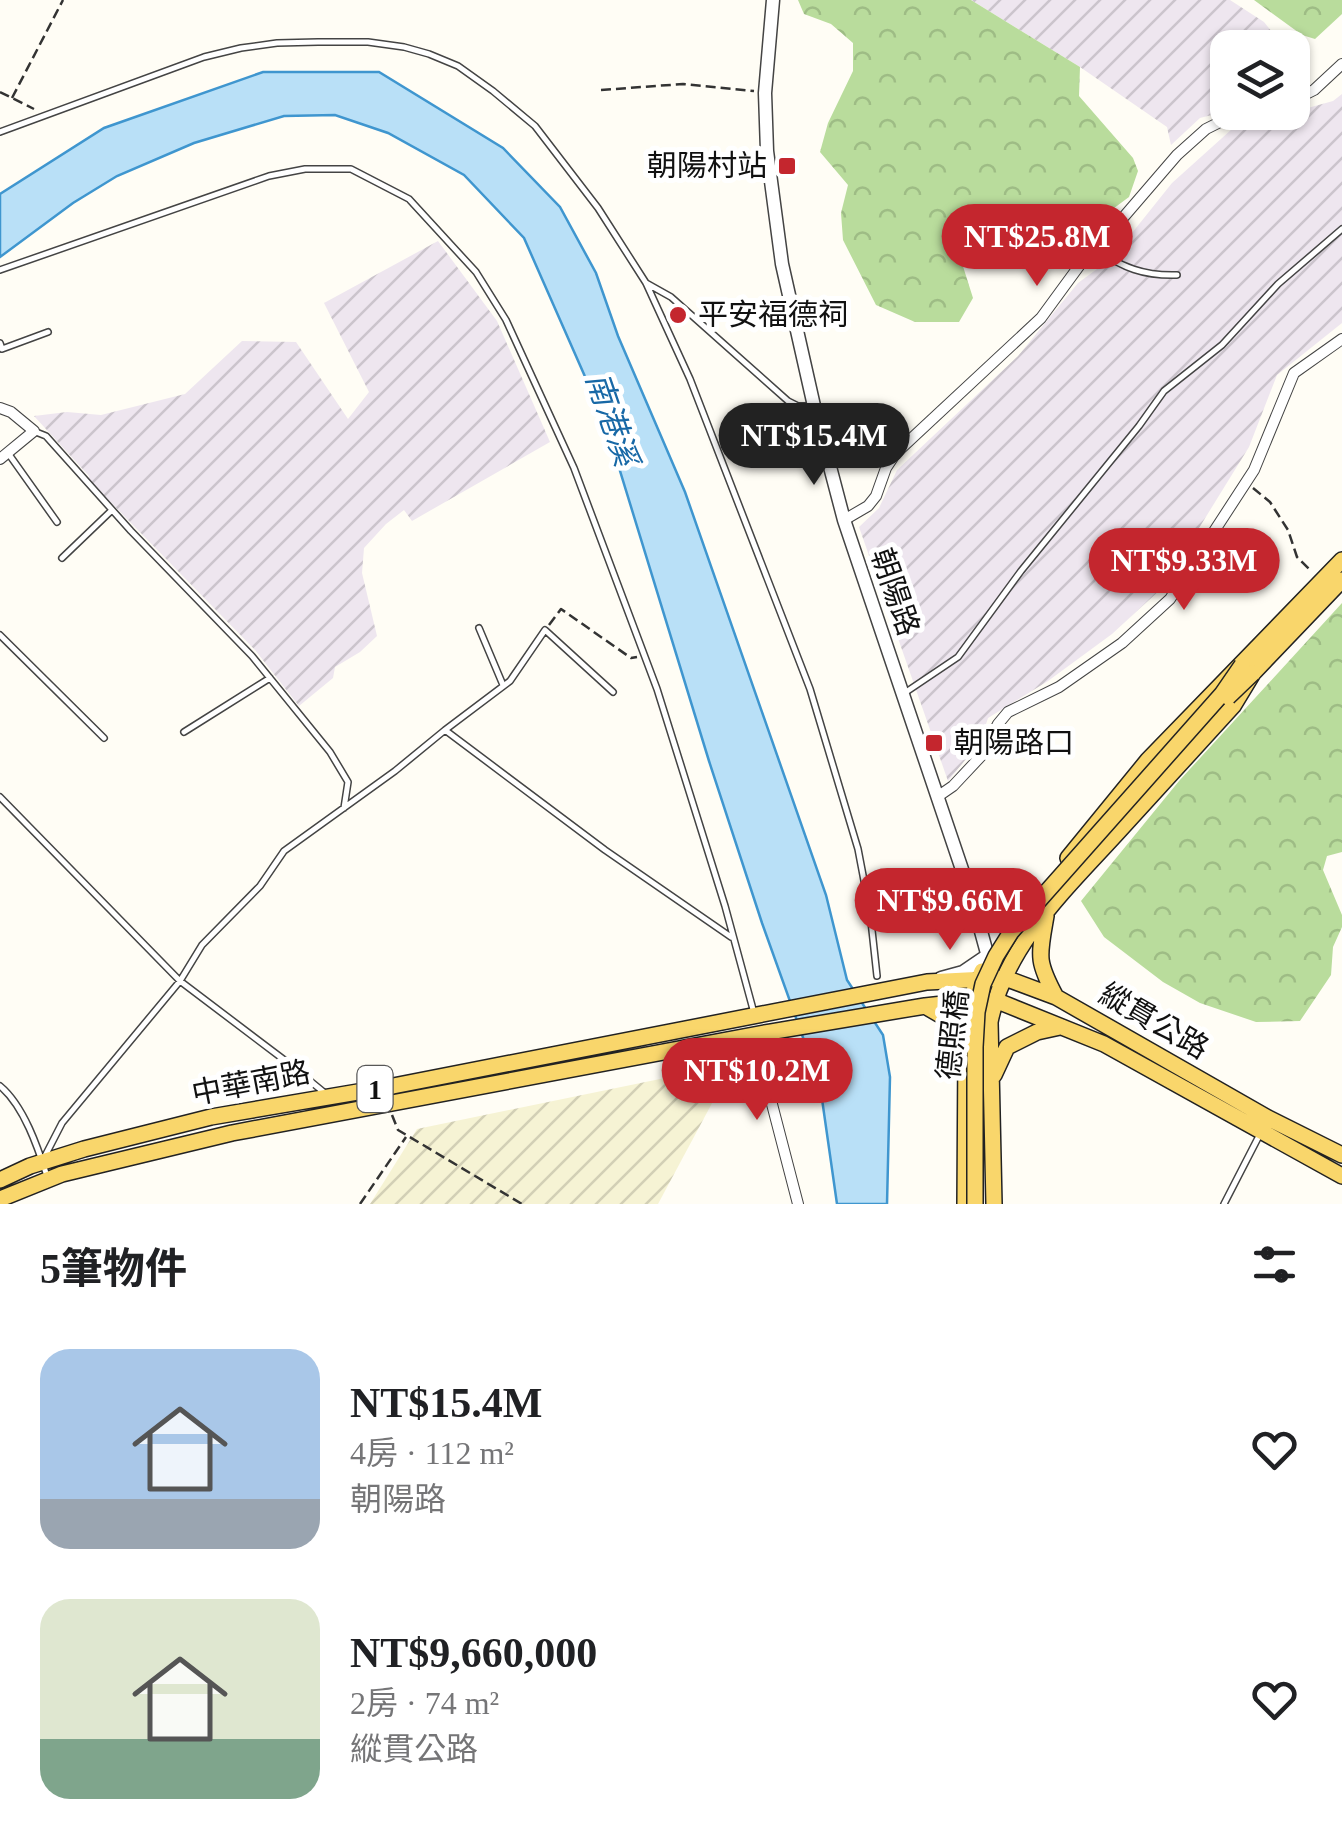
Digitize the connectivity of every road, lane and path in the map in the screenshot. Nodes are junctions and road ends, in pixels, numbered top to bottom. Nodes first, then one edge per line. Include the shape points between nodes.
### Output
1 (63, 0) edge
2 (773, 0) edge
3 (1342, 64) edge
4 (602, 90) dead end
5 (0, 92) edge
6 (1310, 92) edge
7 (765, 93) junction
8 (12, 98) junction
9 (46, 115) junction
10 (1210, 127) edge
11 (0, 132) edge
12 (1342, 229) edge
13 (1096, 248) junction
14 (0, 270) edge
15 (1178, 275) dead end
16 (646, 283) junction
17 (48, 332) dead end
18 (1342, 340) edge
19 (0, 343) edge
20 (814, 406) junction
21 (0, 408) edge
22 (34, 430) junction
23 (4, 456) edge
24 (1246, 482) junction
25 (112, 510) junction
26 (844, 520) junction
27 (58, 522) dead end
28 (62, 558) dead end
29 (1342, 560) edge
30 (1342, 580) edge
31 (1321, 582) junction
32 (479, 628) dead end
33 (545, 630) junction
34 (0, 635) edge
35 (644, 656) junction
36 (1248, 669) junction
37 (270, 678) junction
38 (503, 686) junction
39 (613, 692) dead end
40 (903, 693) junction
41 (445, 730) junction
42 (184, 732) dead end
43 (104, 738) dead end
44 (0, 797) edge
45 (938, 798) junction
46 (344, 808) junction
47 (973, 902) junction
48 (1023, 909) junction
49 (1046, 914) junction
50 (734, 939) junction
51 (988, 955) junction
52 (877, 976) dead end
53 (992, 978) junction
54 (180, 981) junction
55 (927, 982) junction
56 (1056, 998) junction
57 (970, 1000) junction
58 (994, 1000) junction
59 (925, 1006) junction
60 (760, 1015) junction
61 (1062, 1026) junction
62 (762, 1034) junction
63 (966, 1046) junction
64 (993, 1078) junction
65 (0, 1086) edge
66 (329, 1096) junction
67 (387, 1103) junction
68 (190, 1122) junction
69 (1264, 1125) junction
70 (407, 1136) junction
71 (192, 1142) junction
72 (1342, 1155) edge
73 (42, 1162) junction
74 (1342, 1176) edge
75 (48, 1179) junction
76 (0, 1180) edge
77 (0, 1198) edge
78 (360, 1204) edge
79 (522, 1204) edge
80 (798, 1204) edge
81 (965, 1204) edge
82 (978, 1204) edge
83 (994, 1204) edge
84 (1224, 1204) edge

1 - 8 path
2 - 7 street, 朝陽路
3 - 6 street
4 - 7 path via 684,84
5 - 8 path
7 - 20 street, 朝陽路 via 782,264
8 - 9 path
9 - 11 lane
9 - 16 lane via 241,48 318,42 404,47 458,66 535,126
10 - 13 street
12 - 40 lane via 1222,345 1164,391 958,657
13 - 15 lane via 1133,270
13 - 26 street via 1041,318 896,453 868,506
14 - 35 lane via 305,169 351,169 409,200 476,272 506,320 574,468
16 - 20 lane via 671,297 788,401
16 - 52 lane via 810,689 858,849
17 - 19 lane via 2,349
18 - 24 street via 1294,373
20 - 26 street, 朝陽路
21 - 22 street
22 - 23 street
22 - 25 lane
23 - 27 lane
24 - 31 path via 1270,502 1298,557
24 - 45 street via 1170,599 1059,687 1008,712 983,754
25 - 28 lane
25 - 37 lane
26 - 40 street, 朝陽路
29 - 31 main road
30 - 36 main road
31 - 36 main road
32 - 38 lane
33 - 35 path via 562,609 631,658
33 - 38 lane
33 - 39 lane
34 - 43 lane
35 - 50 lane
36 - 48 main road via 1216,688 1148,760
36 - 49 main road via 1233,706
36 - 82 main road, 德照橋, bridge via 1001,962 984,1026
37 - 42 lane
37 - 46 lane via 348,782
38 - 41 lane
40 - 45 street, 朝陽路
41 - 46 lane
41 - 50 lane
44 - 54 lane
45 - 47 street, 朝陽路
46 - 54 lane via 284,851
47 - 48 main road via 999,912
47 - 51 street, 朝陽路
48 - 51 main road
49 - 53 main road
49 - 56 main road via 1041,970
50 - 60 lane
51 - 53 main road
51 - 55 street via 963,972
53 - 55 main road, 縱貫公路 / 1
53 - 56 main road, 縱貫公路 / 1
53 - 57 main road
53 - 58 main road
54 - 66 lane
54 - 73 lane via 62,1123
55 - 60 main road, 1
56 - 69 main road, 縱貫公路 / 1
57 - 58 main road, 縱貫公路 / 1
57 - 59 main road, 縱貫公路 / 1
57 - 63 main road
58 - 61 main road, 縱貫公路 / 1
58 - 64 main road
59 - 62 main road, 1
59 - 63 main road via 949,1020
60 - 62 main road
60 - 66 main road, 中華南路 / 1
61 - 64 main road via 1007,1047
61 - 69 main road, 縱貫公路 / 1
62 - 67 main road, 中華南路 / 1
62 - 80 street
63 - 81 main road
64 - 83 main road
65 - 73 lane via 33,1135
66 - 68 main road, 中華南路 / 1
67 - 70 path
67 - 71 main road, 中華南路 / 1
68 - 71 main road
68 - 73 main road, 中華南路 / 1
69 - 72 main road, 縱貫公路 / 1
69 - 74 main road, 縱貫公路 / 1
69 - 84 lane
70 - 78 path
70 - 79 path
71 - 75 main road, 中華南路 / 1
73 - 75 lane
73 - 76 main road, 中華南路 / 1
75 - 77 main road, 中華南路 / 1

